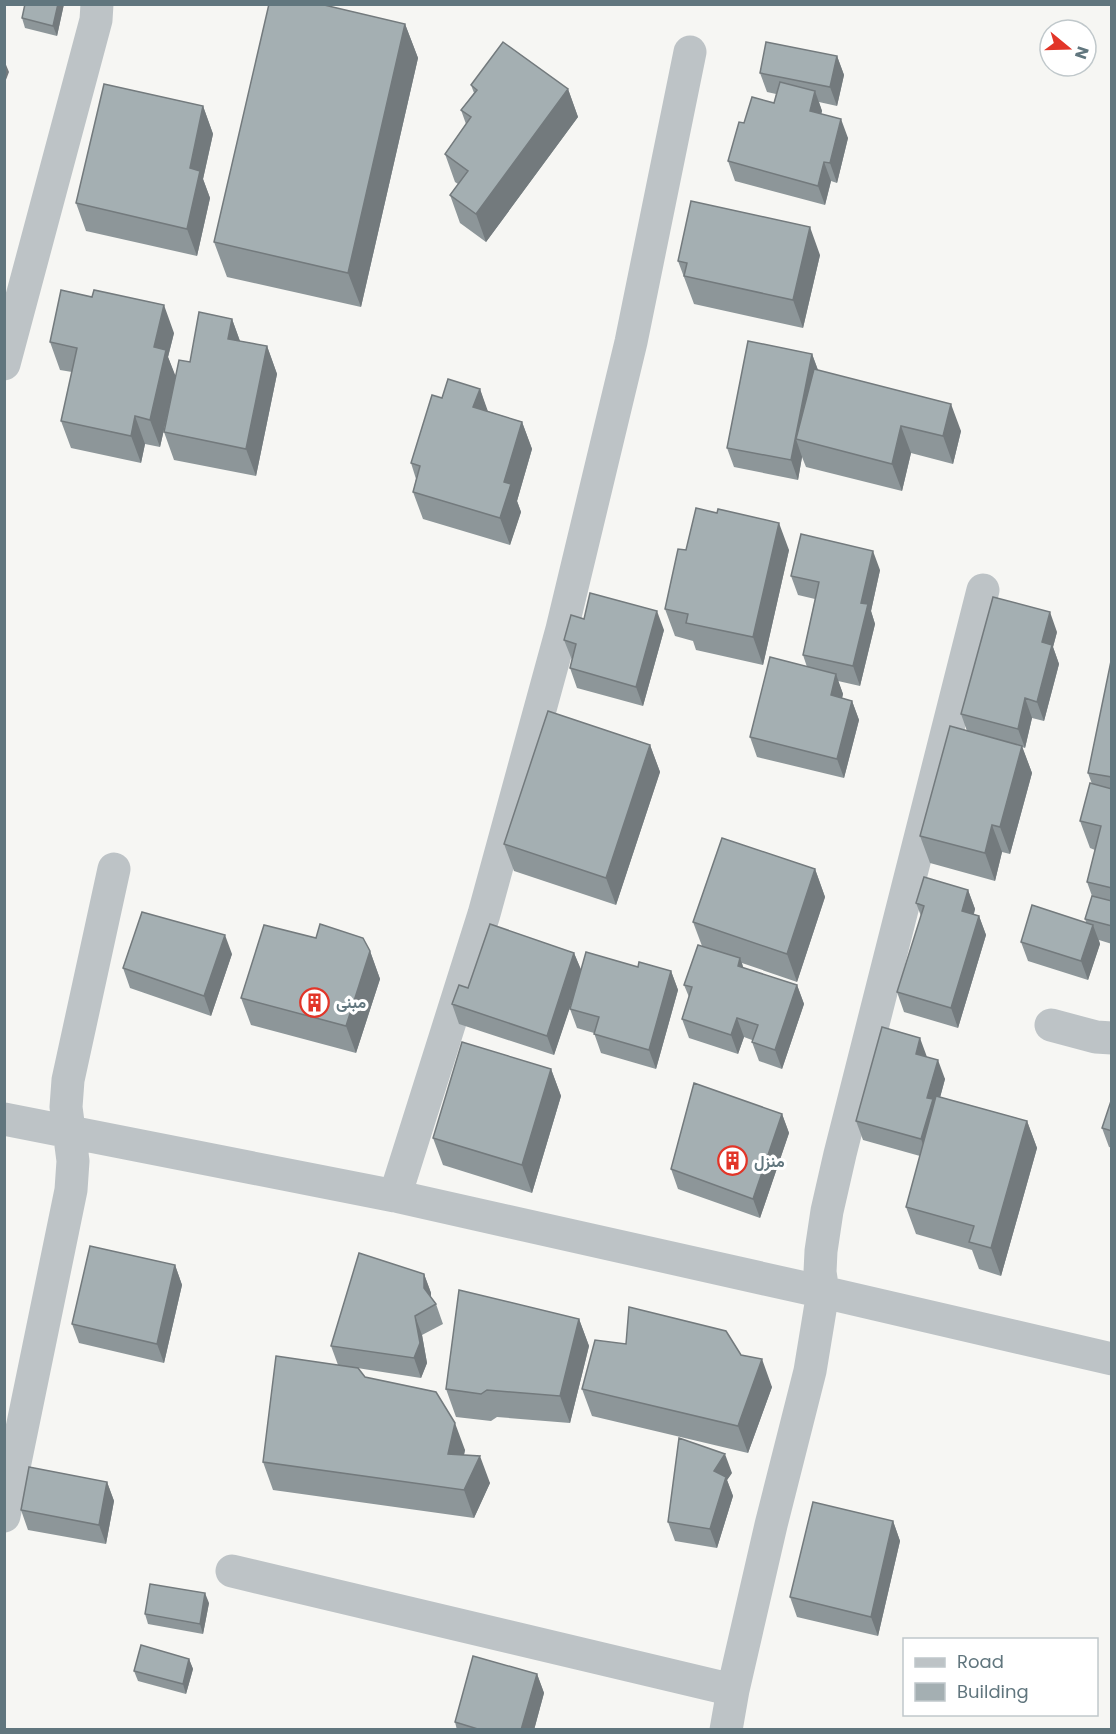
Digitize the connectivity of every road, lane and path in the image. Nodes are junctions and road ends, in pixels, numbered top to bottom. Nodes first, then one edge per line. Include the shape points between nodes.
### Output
1 (97, 4) edge
2 (690, 52) dead end
3 (4, 364) edge
4 (983, 590) dead end
5 (114, 869) dead end
6 (1051, 1025) dead end
7 (1112, 1038) edge
8 (4, 1119) edge
9 (69, 1132) junction
10 (395, 1196) junction
11 (823, 1292) junction
12 (1112, 1359) edge
13 (4, 1516) edge
14 (232, 1570) dead end
15 (733, 1690) junction
16 (726, 1730) edge

1 - 3 street
2 - 10 street via 631,342 562,629 483,914
4 - 11 street via 827,1211 821,1251
5 - 9 street via 68,1080
6 - 7 street
8 - 9 street
9 - 10 street
9 - 13 street via 71,1190
10 - 11 street
11 - 12 street
11 - 15 street via 810,1371
14 - 15 street
15 - 16 street

